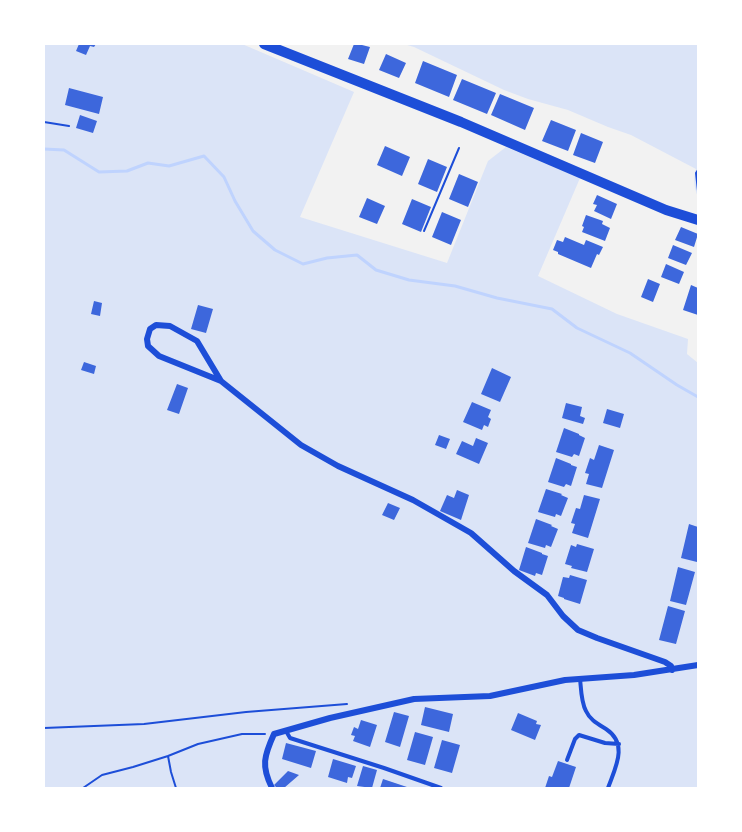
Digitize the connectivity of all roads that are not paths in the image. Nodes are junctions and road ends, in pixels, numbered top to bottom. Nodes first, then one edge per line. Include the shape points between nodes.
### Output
1 (264, 44) edge
2 (699, 220) edge
3 (221, 381) junction
4 (699, 666) edge
5 (672, 670) junction
6 (580, 678) junction
7 (286, 730) junction
8 (619, 744) junction
9 (567, 760) dead end
10 (272, 789) edge
11 (441, 789) edge
12 (608, 789) edge

1 - 2 main road via 461,122 666,210
3 - 3 street via 159,356 148,346 150,329 156,325 170,326 197,341
3 - 5 street via 301,445 471,533 547,595 578,630 665,662
4 - 5 street
5 - 6 street
6 - 7 street via 490,696 414,699
6 - 8 lane via 584,709 591,719 614,734
7 - 10 street via 274,734 265,752 266,775
7 - 11 lane via 290,738
8 - 9 lane via 579,735
8 - 12 lane

